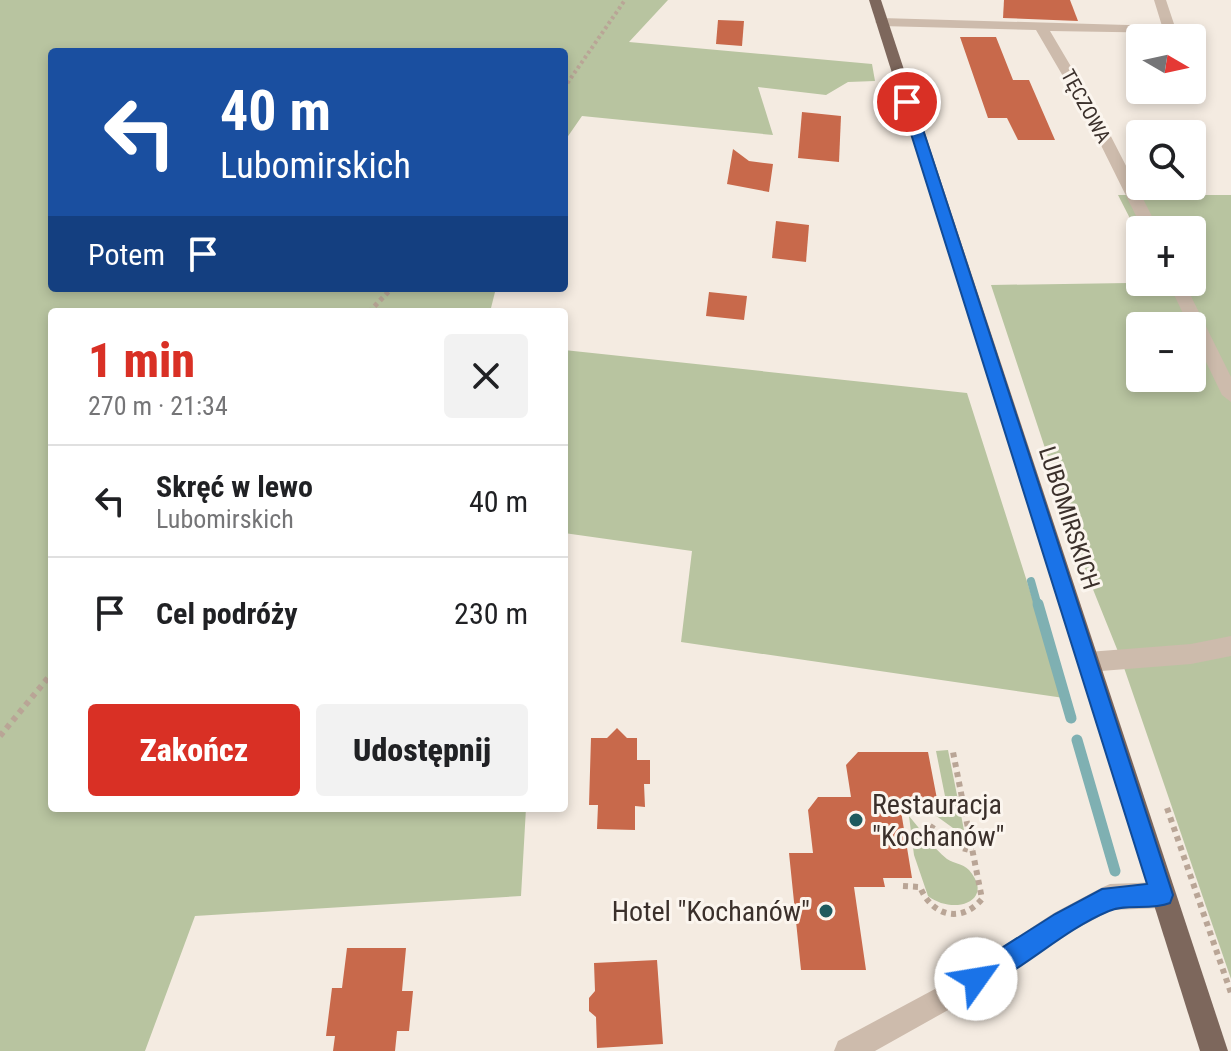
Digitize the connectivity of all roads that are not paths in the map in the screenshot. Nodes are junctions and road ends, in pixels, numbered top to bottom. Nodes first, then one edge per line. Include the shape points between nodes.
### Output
1 (875, 0) edge
2 (1160, 0) edge
3 (881, 22) junction
4 (1041, 27) junction
5 (1144, 216) edge
6 (1183, 296) edge
7 (1231, 395) edge
8 (1231, 646) edge
9 (1088, 662) junction
10 (1161, 895) junction
11 (848, 1051) edge
12 (1214, 1051) edge

1 - 3 main road, LUBOMIRSKICH
2 - 4 street via 1170,30
3 - 4 street
3 - 9 main road, LUBOMIRSKICH
4 - 5 street, TĘCZOWA
6 - 7 street
8 - 9 street
9 - 10 main road, LUBOMIRSKICH
10 - 11 street via 1110,897
10 - 12 main road, LUBOMIRSKICH

